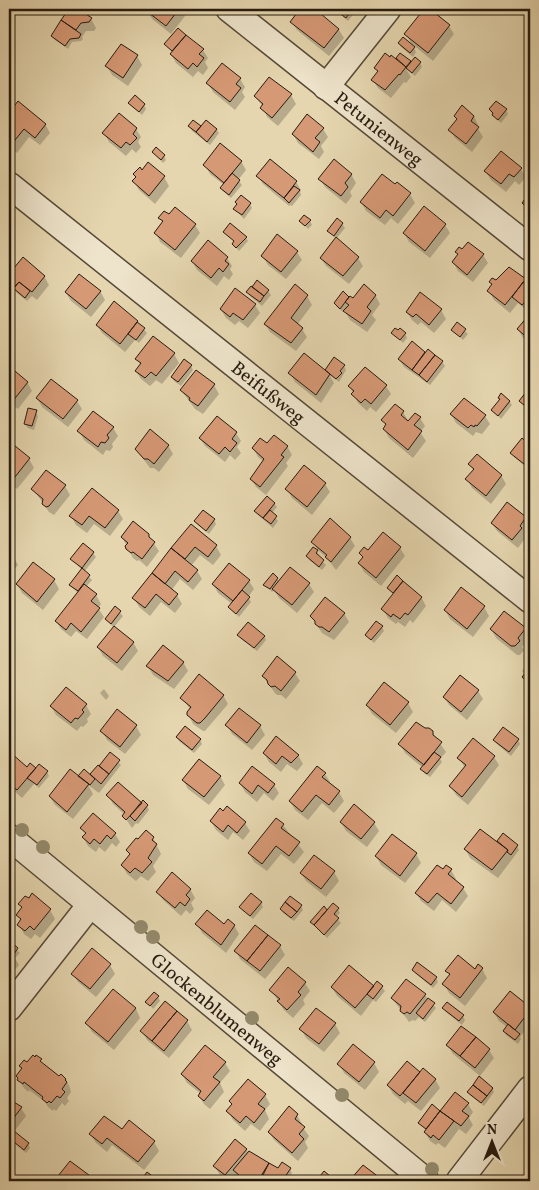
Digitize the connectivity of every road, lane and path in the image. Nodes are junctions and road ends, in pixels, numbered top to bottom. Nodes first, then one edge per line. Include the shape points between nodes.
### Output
1 (229, 9) edge
2 (388, 9) edge
3 (326, 87) junction
4 (9, 185) edge
5 (530, 248) edge
6 (530, 600) edge
7 (9, 838) edge
8 (90, 905) junction
9 (9, 1008) edge
10 (530, 1089) edge
11 (426, 1181) edge
12 (458, 1181) edge

1 - 3 street, Petunienweg
2 - 3 street
3 - 5 street, Petunienweg
4 - 6 street, Beifußweg
7 - 8 street, Glockenblumenweg
8 - 9 street
8 - 11 street, Glockenblumenweg
10 - 12 street

